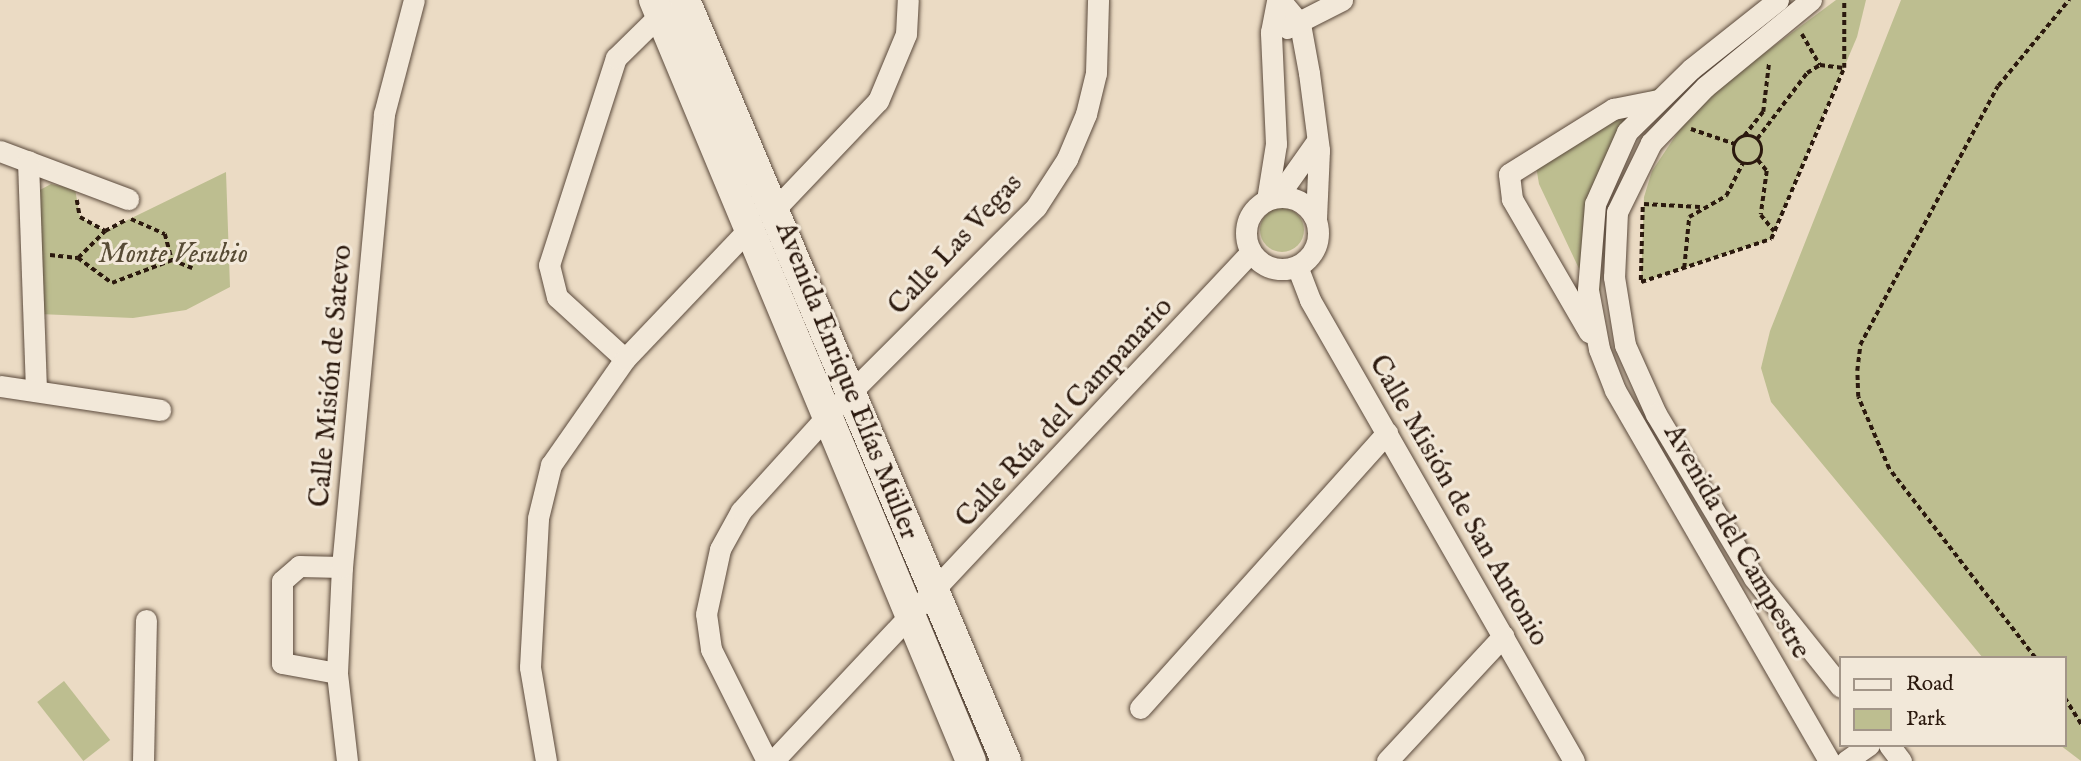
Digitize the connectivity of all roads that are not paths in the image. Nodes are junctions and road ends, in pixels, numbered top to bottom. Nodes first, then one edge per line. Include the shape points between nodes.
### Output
1 (414, 0) edge
2 (908, 0) edge
3 (1098, 0) edge
4 (1278, 0) edge
5 (1342, 0) edge
6 (1778, 0) edge
7 (1811, 0) edge
8 (669, 3) edge
9 (1300, 24) junction
10 (1271, 32) junction
11 (1691, 69) junction
12 (1705, 86) junction
13 (1658, 100) junction
14 (1277, 125) junction
15 (1317, 133) junction
16 (0, 151) edge
17 (28, 161) junction
18 (1272, 198) junction
19 (775, 209) junction
20 (132, 210) road end
21 (1316, 218) junction
22 (749, 229) junction
23 (1251, 252) junction
24 (1297, 266) junction
25 (1598, 349) junction
26 (625, 359) junction
27 (1638, 375) junction
28 (0, 386) edge
29 (36, 388) junction
30 (1615, 390) junction
31 (852, 393) junction
32 (160, 410) dead end
33 (829, 414) junction
34 (1387, 433) junction
35 (342, 567) junction
36 (933, 593) junction
37 (910, 619) junction
38 (146, 620) dead end
39 (1503, 636) junction
40 (337, 673) junction
41 (1840, 686) edge
42 (1139, 708) dead end
43 (1866, 747) edge
44 (143, 761) edge
45 (346, 761) edge
46 (546, 761) edge
47 (770, 761) edge
48 (971, 761) edge
49 (1006, 761) edge
50 (1387, 761) edge
51 (1574, 761) edge
52 (1829, 761) edge
53 (1846, 761) edge

1 - 35 street, Calle Misión de Satevo via 384,114
2 - 19 street via 906,34 878,101
3 - 31 street, Calle Las Vegas via 1096,73 1067,159 1035,207
4 - 9 street
4 - 10 street
5 - 9 street
6 - 11 street, Avenida del Campestre
7 - 12 street, Avenida del Campestre
8 - 19 main road, Avenida Enrique Elías Müller
8 - 22 main road, Avenida Enrique Elías Müller
8 - 26 street via 616,58 596,103 549,265 557,297
9 - 10 street
9 - 15 street
10 - 14 street
11 - 12 street
11 - 13 street, Avenida del Campestre
12 - 27 street, Avenida del Campestre via 1651,143 1617,212 1618,313
13 - 25 street, Avenida del Campestre via 1627,132 1594,204 1588,290
13 - 25 street, Avenida del Campestre via 1613,109 1531,156 1507,181
14 - 15 street
14 - 18 street
15 - 18 street
15 - 21 street
16 - 17 street
17 - 20 street
17 - 29 street
18 - 21 street via 1301,201
18 - 23 street via 1250,217
19 - 31 main road, Avenida Enrique Elías Müller
21 - 24 street via 1314,251
22 - 26 street
22 - 33 main road, Avenida Enrique Elías Müller
23 - 24 street via 1277,269
23 - 36 street, Calle Rúa del Campanario
24 - 34 street, Calle Misión de San Antonio
25 - 30 street, Avenida del Campestre
26 - 46 street via 565,441 543,488 530,667
27 - 30 street
27 - 41 street, Avenida del Campestre via 1754,578
28 - 29 street
29 - 32 street
30 - 52 street, Avenida del Campestre
31 - 33 street, Calle Las Vegas
31 - 36 main road, Avenida Enrique Elías Müller
33 - 37 main road, Avenida Enrique Elías Müller
33 - 47 street, Calle Las Vegas via 741,511 710,584 711,649
34 - 39 street, Calle Misión de San Antonio
34 - 42 street
35 - 40 street, Calle Misión de Satevo
35 - 40 street via 299,566 282,580 282,663
36 - 37 street, Calle Rúa del Campanario
36 - 49 main road, Avenida Enrique Elías Müller
37 - 47 street, Calle Rúa del Campanario
37 - 48 main road, Avenida Enrique Elías Müller
38 - 44 street
39 - 50 street
39 - 51 street, Calle Misión de San Antonio
40 - 45 street, Calle Misión de Satevo
43 - 53 street

